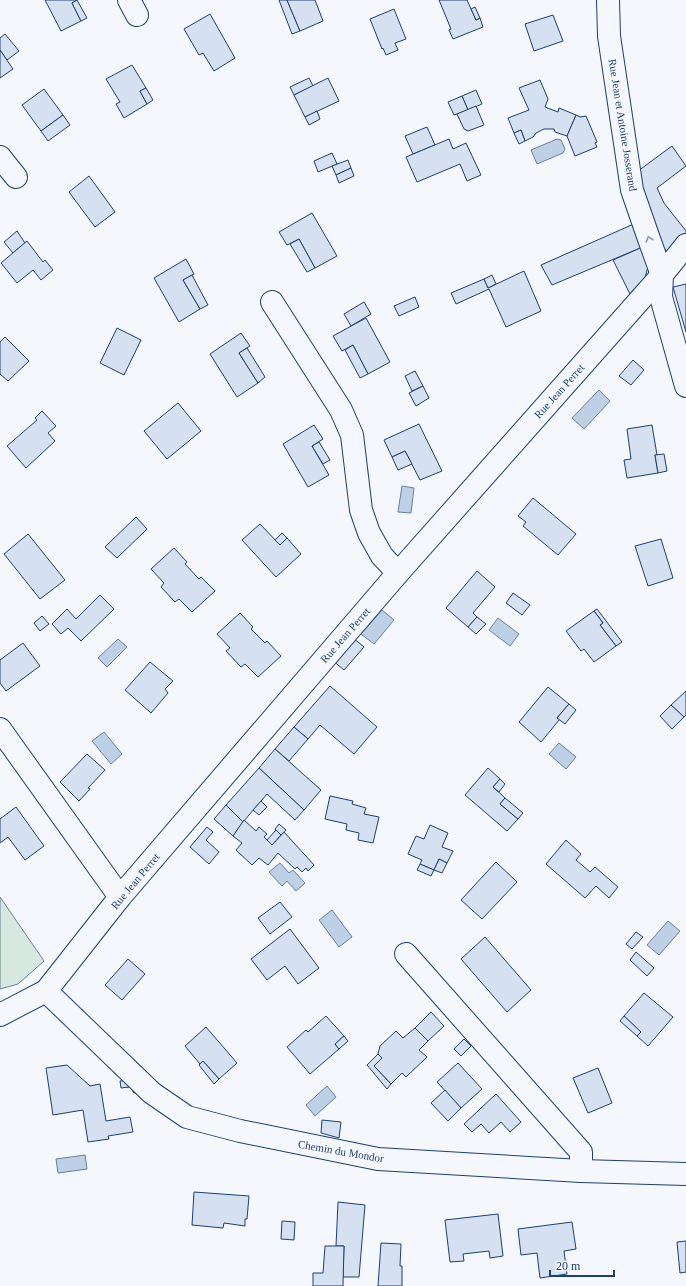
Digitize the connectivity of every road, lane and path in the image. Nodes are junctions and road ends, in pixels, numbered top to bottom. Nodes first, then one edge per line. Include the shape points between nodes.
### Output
1 (608, 0) edge
2 (0, 158) edge
3 (16, 177) dead end
4 (686, 245) edge
5 (662, 275) junction
6 (272, 302) dead end
7 (686, 386) edge
8 (398, 573) junction
9 (0, 730) edge
10 (120, 897) junction
11 (406, 954) dead end
12 (46, 991) junction
13 (0, 1015) edge
14 (581, 1171) junction
15 (686, 1174) edge

5 -> 1 street, Rue Jean et Antoine Josserand via 632,190 609,36
2 - 3 street
4 - 5 street, Rue Jean Perret
5 - 7 street, Rue Jean et Antoine Josserand via 661,297
5 - 8 street, Rue Jean Perret
6 - 8 street via 341,410 352,434 361,510 369,533 382,556
8 - 10 street, Rue Jean Perret
9 - 10 street
10 - 12 street, Rue Jean Perret
11 - 14 street via 581,1152
12 - 13 street, Rue Jean Perret
12 - 14 street, Chemin du Mondor via 152,1093 187,1117 240,1131 378,1159
14 - 15 street, Chemin du Mondor

